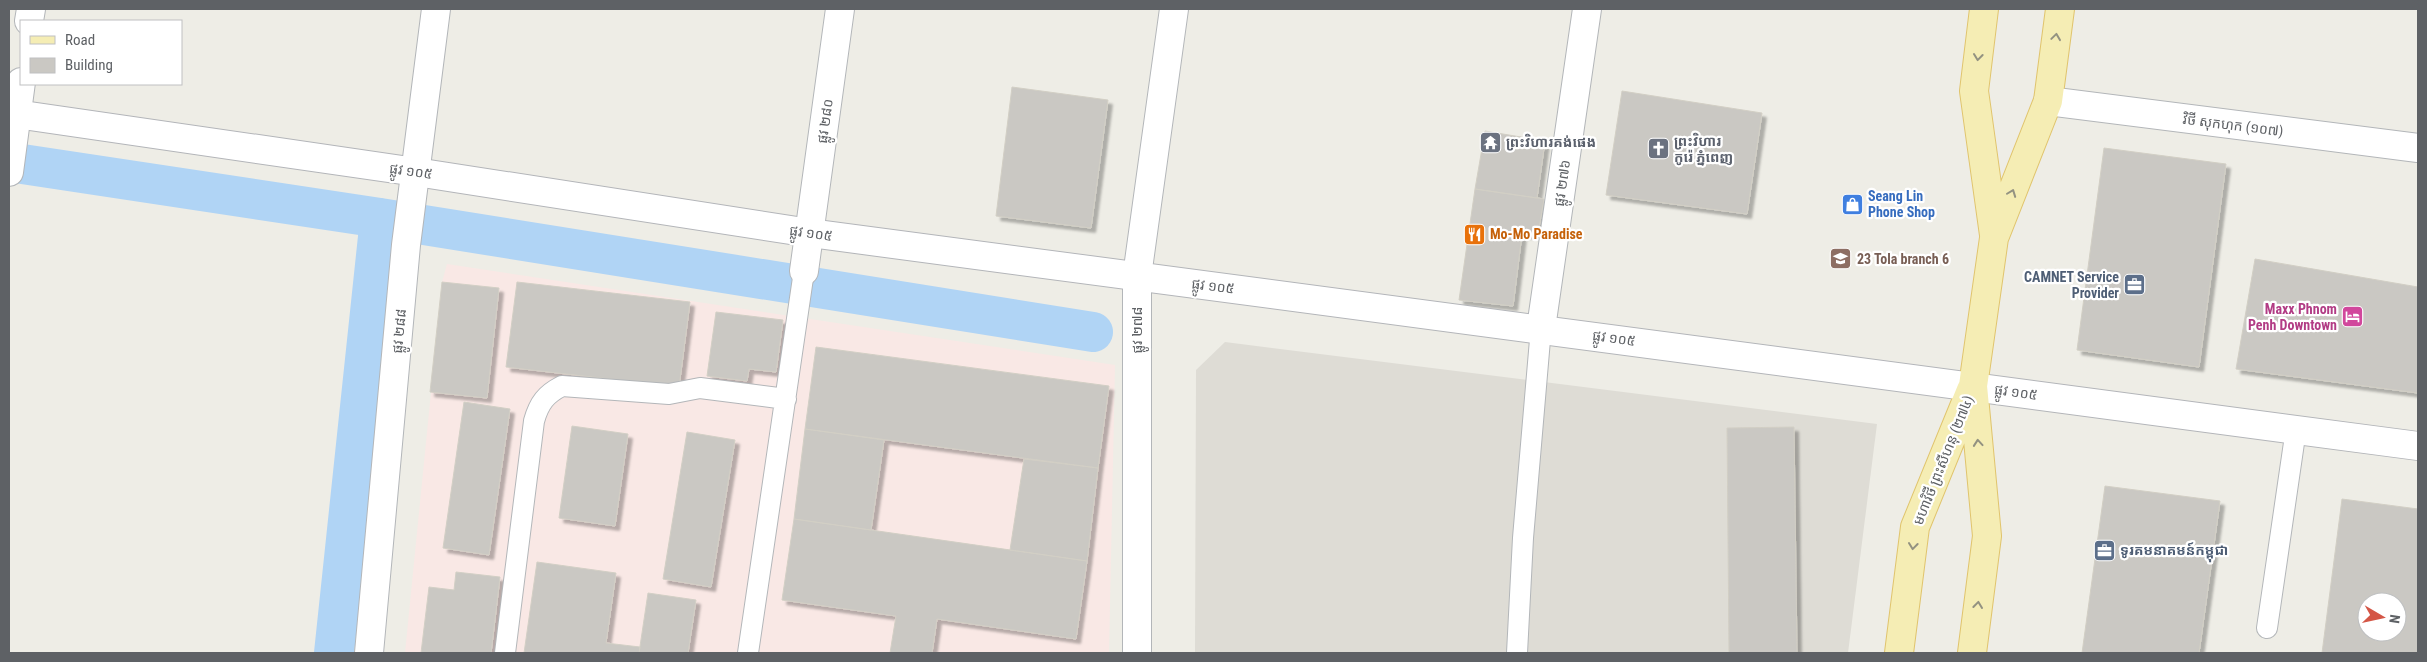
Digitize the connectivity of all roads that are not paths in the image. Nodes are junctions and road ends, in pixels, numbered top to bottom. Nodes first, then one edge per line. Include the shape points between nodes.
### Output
1 (436, 9) edge
2 (840, 9) edge
3 (1174, 9) edge
4 (1587, 9) edge
5 (1984, 9) edge
6 (2060, 9) edge
7 (20, 85) edge
8 (2048, 101) junction
9 (13, 123) edge
10 (2418, 148) edge
11 (9, 172) edge
12 (416, 172) junction
13 (810, 233) junction
14 (1994, 238) junction
15 (804, 271) joint
16 (1137, 276) junction
17 (1541, 328) junction
18 (1973, 386) junction
19 (786, 399) junction
20 (2296, 429) junction
21 (2418, 446) edge
22 (2267, 628) dead end
23 (369, 653) edge
24 (505, 653) edge
25 (748, 653) edge
26 (1137, 653) edge
27 (1517, 653) edge
28 (1899, 653) edge
29 (1972, 653) edge

1 - 12 street, ផ្លូវ ២៨៨
2 - 13 street, ផ្លូវ ២៨០
3 - 16 street, ផ្លូវ ២៧៨
4 - 17 street, ផ្លូវ ២៧៦
5 -> 14 main road, មហាវិថី ព្រះសីហនុ (២៧៤) via 1974,91
8 -> 6 main road, មហាវិថី ព្រះសីហនុ (២៧៤)
7 - 9 street
8 - 10 street, វិថី សុកហុក (១០៧)
14 -> 8 main road, មហាវិថី ព្រះសីហនុ (២៧៤)
9 - 11 street
9 - 12 street, ផ្លូវ ១០៥
12 - 13 street, ផ្លូវ ១០៥
12 - 23 street, ផ្លូវ ២៨៨ via 406,245
13 - 15 street, ផ្លូវ ២៨០
13 - 16 street, ផ្លូវ ១០៥
14 - 18 main road, មហាវិថី ព្រះសីហនុ (២៧៤)
15 - 19 lane
16 - 17 street, ផ្លូវ ១០៥
16 - 26 street, ផ្លូវ ២៧៨
17 - 18 street, ផ្លូវ ១០៥
17 - 27 lane
18 - 20 street, ផ្លូវ ១០៥
18 -> 28 main road, មហាវិថី ព្រះសីហនុ (២៧៤) via 1915,527
29 -> 18 main road, មហាវិថី ព្រះសីហនុ (២៧៤) via 1987,536
19 - 24 lane via 700,388 669,394 562,386 550,392 539,405 534,421
19 - 25 lane
20 - 21 street, ផ្លូវ ១០៥
20 - 22 lane

